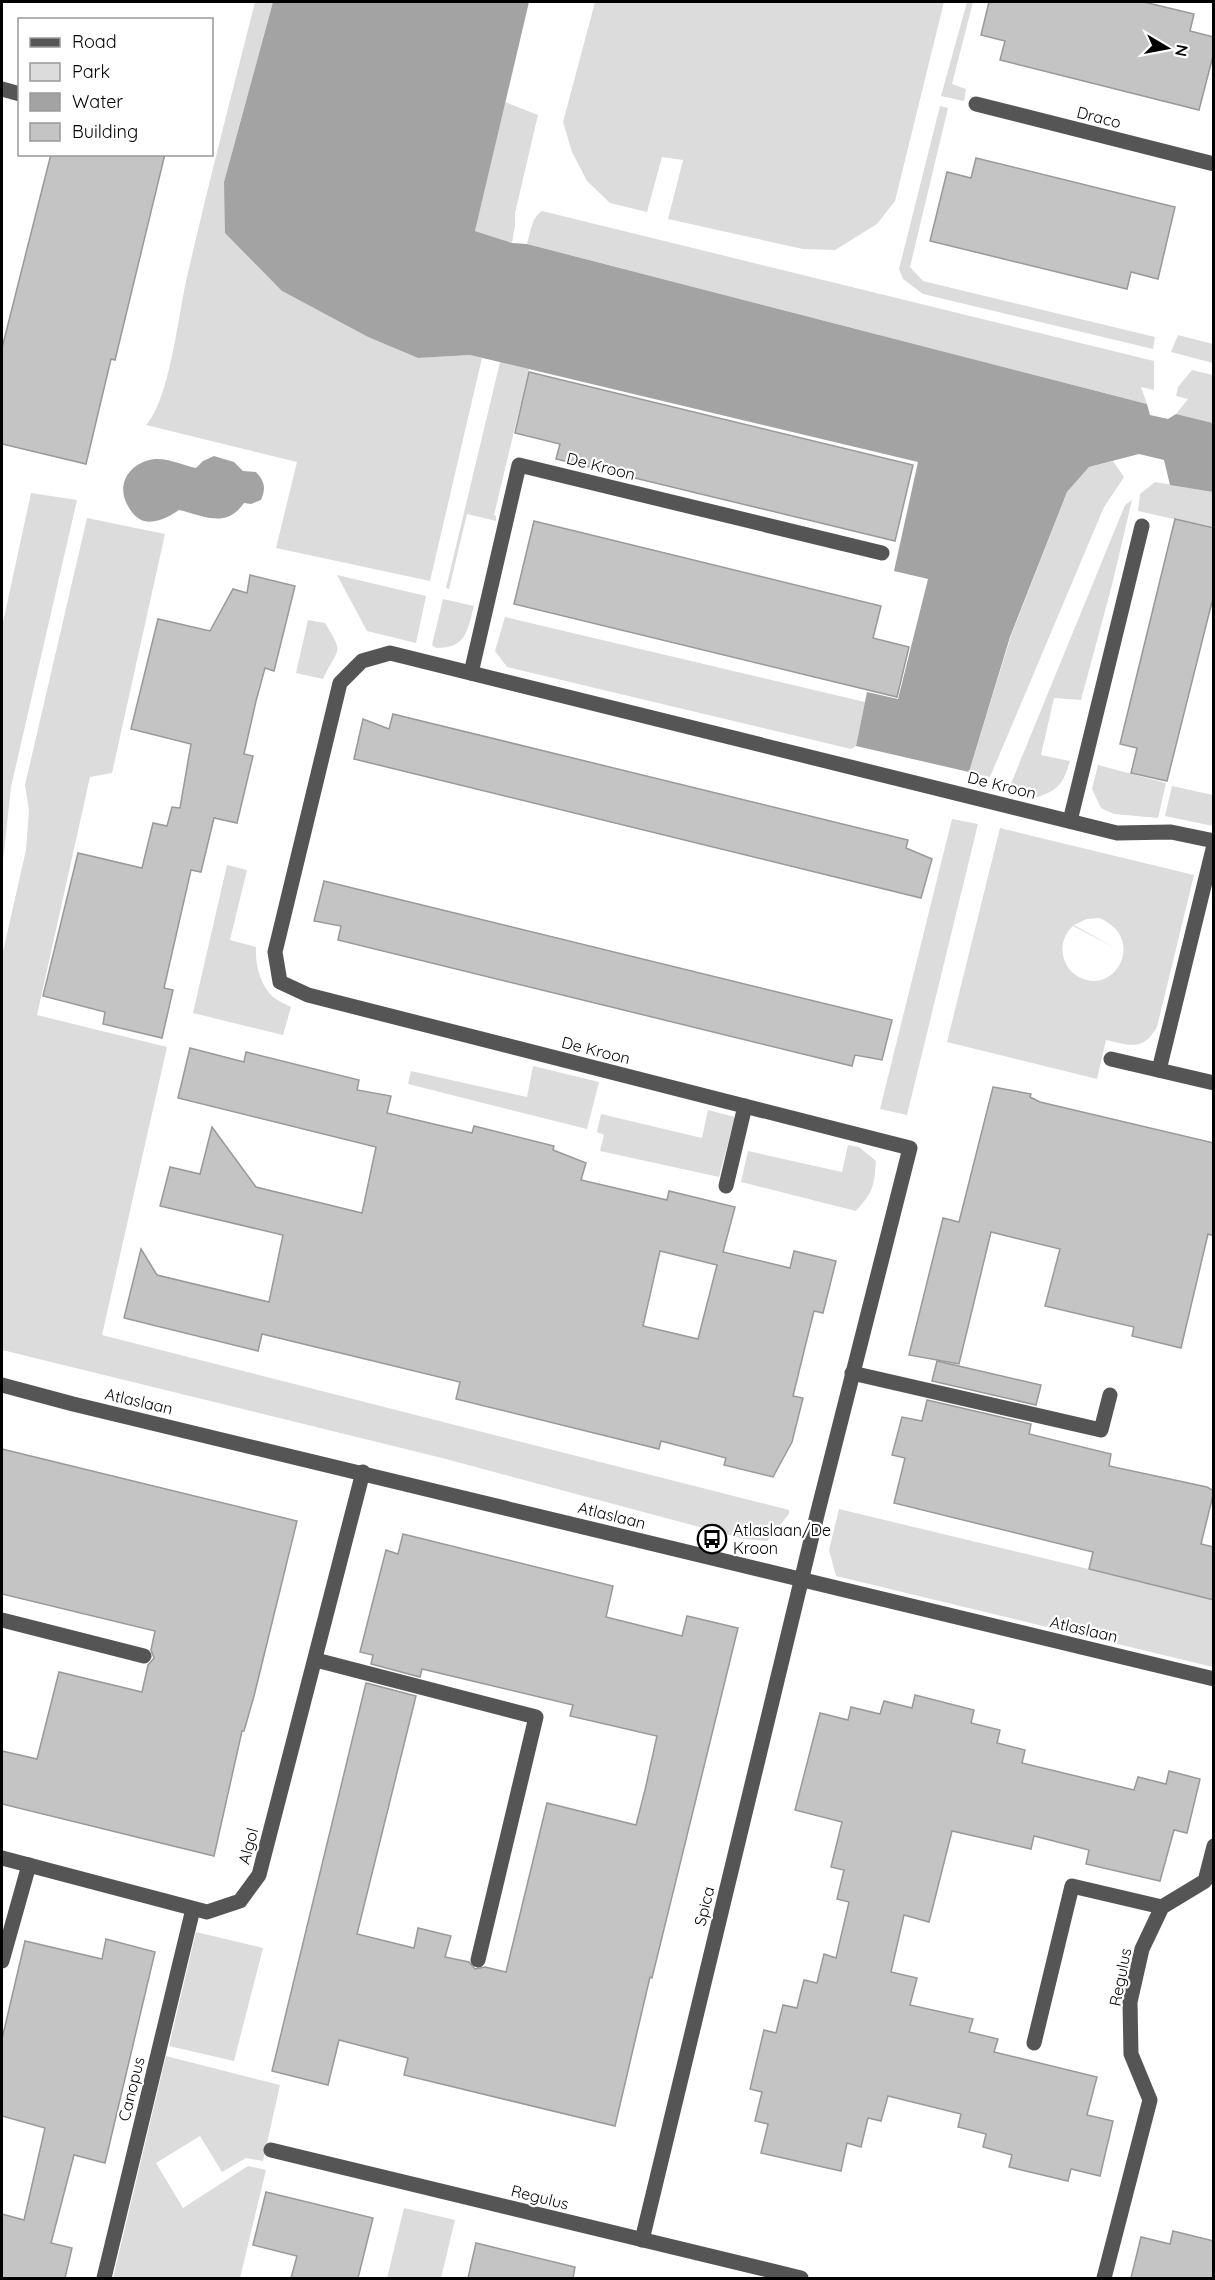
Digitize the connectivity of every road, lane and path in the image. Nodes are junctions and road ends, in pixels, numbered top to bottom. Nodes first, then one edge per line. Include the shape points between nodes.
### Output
1 (2, 89) edge
2 (18, 93) edge
3 (976, 104) dead end
4 (1214, 164) edge
5 (1142, 526) dead end
6 (882, 553) dead end
7 (471, 673) junction
8 (1070, 820) junction
9 (1214, 843) edge
10 (1111, 1059) dead end
11 (1159, 1070) junction
12 (1214, 1083) edge
13 (745, 1106) junction
14 (726, 1186) dead end
15 (852, 1373) junction
16 (2, 1385) edge
17 (1110, 1395) dead end
18 (363, 1472) junction
19 (801, 1580) junction
20 (2, 1620) edge
21 (144, 1656) dead end
22 (316, 1660) junction
23 (1214, 1678) edge
24 (1214, 1846) edge
25 (2, 1858) edge
26 (29, 1865) junction
27 (1162, 1907) junction
28 (193, 1909) junction
29 (478, 1960) dead end
30 (2, 1961) edge
31 (1034, 2043) dead end
32 (271, 2150) dead end
33 (642, 2240) junction
34 (104, 2278) edge
35 (801, 2278) edge
36 (1104, 2278) edge

1 - 2 street
3 - 4 street, Draco
5 - 8 street
6 - 7 street, De Kroon via 519,465
7 - 8 street, De Kroon
7 - 13 street, De Kroon via 390,653 362,661 339,683 276,952 280,982 308,995
8 - 9 street, De Kroon via 1117,833 1171,832
9 - 11 street, De Kroon
10 - 11 street
11 - 12 street
13 - 14 street
13 - 15 street, De Kroon via 910,1148
15 - 17 street via 1101,1430
15 - 19 street, De Kroon
16 - 18 street, Atlaslaan
18 - 19 street, Atlaslaan
18 - 22 street, Algol
19 - 23 street, Atlaslaan
19 - 33 street, Spica
20 - 21 street
22 - 28 street, Algol via 259,1875 240,1901 207,1912
22 - 29 street via 536,1717
24 - 27 street via 1205,1881
25 - 26 street, Algol
26 - 28 street, Algol
26 - 30 street
27 - 31 street via 1072,1886
27 - 36 street, Regulus via 1143,1949 1130,2002 1131,2054 1150,2100
28 - 34 street, Canopus
32 - 33 street, Regulus
33 - 35 street, Regulus

